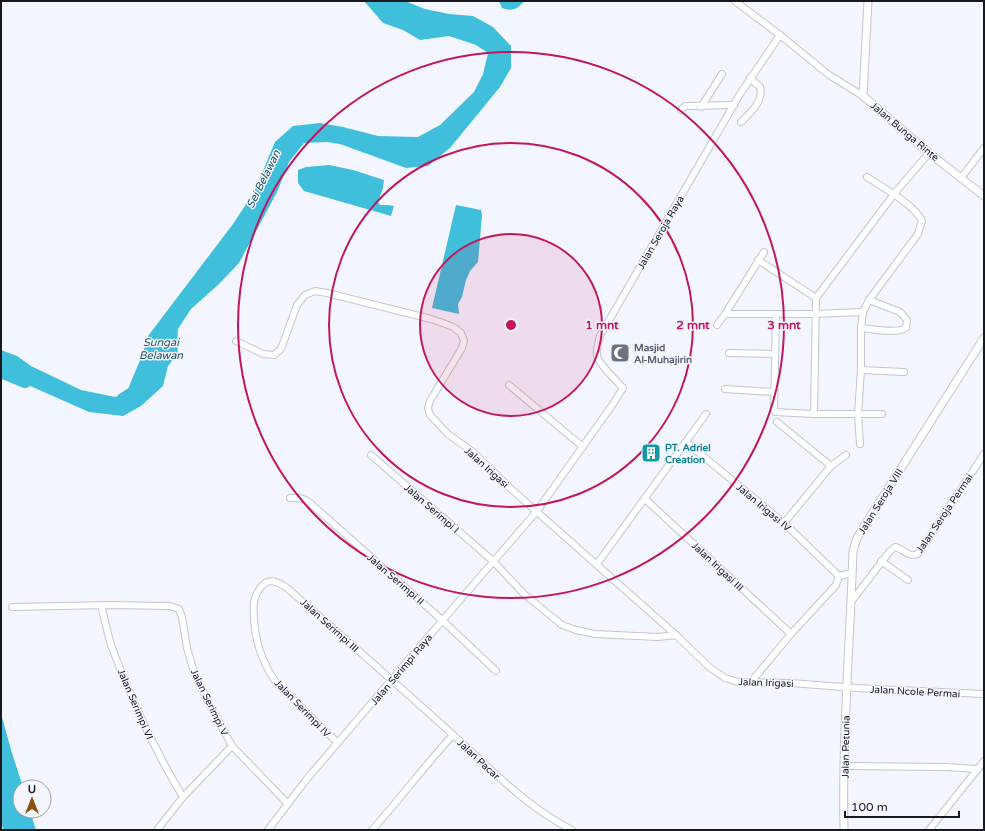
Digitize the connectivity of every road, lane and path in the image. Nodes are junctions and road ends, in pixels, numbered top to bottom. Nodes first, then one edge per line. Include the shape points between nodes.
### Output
1 (735, 1) edge
2 (868, 1) edge
3 (780, 35) junction
4 (722, 74) dead end
5 (750, 78) junction
6 (863, 96) junction
7 (734, 105) junction
8 (701, 107) junction
9 (681, 110) dead end
10 (741, 122) dead end
11 (984, 148) edge
12 (929, 153) junction
13 (867, 177) dead end
14 (962, 178) junction
15 (894, 194) junction
16 (984, 196) edge
17 (764, 252) dead end
18 (758, 260) junction
19 (816, 298) junction
20 (869, 300) junction
21 (863, 312) junction
22 (725, 314) junction
23 (776, 314) junction
24 (814, 314) junction
25 (717, 325) dead end
26 (861, 328) junction
27 (984, 338) edge
28 (236, 341) dead end
29 (729, 353) dead end
30 (775, 354) junction
31 (861, 370) junction
32 (904, 372) dead end
33 (509, 385) dead end
34 (725, 389) dead end
35 (774, 392) junction
36 (706, 414) dead end
37 (814, 414) junction
38 (858, 414) junction
39 (882, 414) dead end
40 (777, 422) dead end
41 (686, 442) junction
42 (860, 444) dead end
43 (582, 447) junction
44 (984, 454) edge
45 (371, 455) dead end
46 (846, 455) dead end
47 (831, 466) junction
48 (290, 498) dead end
49 (645, 499) junction
50 (537, 511) junction
51 (784, 523) junction
52 (493, 562) junction
53 (881, 562) junction
54 (597, 564) junction
55 (852, 573) junction
56 (839, 576) junction
57 (908, 580) dead end
58 (264, 583) joint
59 (851, 602) junction
60 (101, 606) junction
61 (12, 607) dead end
62 (442, 620) junction
63 (791, 634) junction
64 (676, 635) junction
65 (496, 671) dead end
66 (391, 680) junction
67 (750, 683) junction
68 (846, 688) junction
69 (984, 694) edge
70 (453, 735) junction
71 (338, 743) junction
72 (232, 746) junction
73 (984, 761) edge
74 (845, 766) junction
75 (978, 769) junction
76 (183, 797) junction
77 (288, 804) junction
78 (157, 830) edge
79 (268, 830) edge
80 (372, 830) edge
81 (572, 830) edge
82 (844, 830) edge
83 (929, 830) edge

1 - 3 street
2 - 6 street, Jalan Bunga Rinte
3 - 5 street, Jalan Seroja Raya
3 - 6 street via 829,75
4 - 8 street
5 - 7 street, Jalan Seroja Raya
5 - 10 street via 760,87 761,95
6 - 12 street, Jalan Bunga Rinte
7 - 8 street
7 - 43 street, Jalan Seroja Raya via 600,336 597,350 599,362 623,388
8 - 9 street via 685,106
11 - 14 street
12 - 14 street, Jalan Bunga Rinte
12 - 15 street
13 - 15 street
14 - 16 street, Jalan Bunga Rinte
15 - 19 street
15 - 20 street via 921,217 921,226 918,234
17 - 18 street
18 - 19 street
18 - 22 street
19 - 24 street
20 - 21 street
20 - 26 street via 900,312 906,320 906,328 889,331
21 - 24 street
21 - 26 street
22 - 23 street
22 - 25 street
23 - 24 street
23 - 30 street
24 - 37 street
26 - 31 street
27 - 55 street, Jalan Seroja VIII via 857,538 853,551
28 - 50 street, Jalan Irigasi via 263,354 274,355 281,349 297,305 305,295 315,292 432,319 453,328 461,333 464,341 430,401 430,415 448,434 473,452
29 - 30 street
30 - 35 street
31 - 32 street
31 - 38 street
33 - 43 street
34 - 35 street
35 - 37 street via 776,412
36 - 41 street
37 - 38 street
38 - 39 street
38 - 42 street
40 - 47 street
41 - 49 street
41 - 51 street, Jalan Irigasi IV
43 - 50 street, Jalan Seroja Raya
44 - 53 street, Jalan Seroja Permai via 918,553 909,555 895,548
45 - 52 street, Jalan Serimpi I
46 - 47 street
47 - 51 street
48 - 62 street, Jalan Serimpi II via 303,498 310,502
49 - 54 street
49 - 63 street, Jalan Irigasi III
50 - 52 street, Jalan Serimpi Raya
50 - 54 street, Jalan Irigasi
51 - 56 street, Jalan Irigasi IV
52 - 62 street, Jalan Serimpi Raya
52 - 64 street, Jalan Serimpi I via 524,594 562,625 594,634 658,637
53 - 57 street
53 - 59 street, Jalan Seroja Permai
54 - 64 street, Jalan Irigasi
55 - 56 street
55 - 59 street, Jalan Seroja VIII
56 - 63 street via 836,585
58 - 66 street, Jalan Serimpi III via 278,582 287,588
58 - 71 street, Jalan Serimpi IV via 255,594 254,601 257,644 262,655 276,682
59 - 68 street, Jalan Seroja VIII
60 - 61 street
60 - 72 street, Jalan Serimpi V via 170,606 179,609 194,672
60 - 76 street, Jalan Serimpi VI via 111,643 140,715 164,766
62 - 65 street, Jalan Serimpi II
62 - 66 street, Jalan Serimpi Raya
63 - 67 street
64 - 67 street, Jalan Irigasi via 720,675 738,682
66 - 70 street, Jalan Pacar
66 - 71 street, Jalan Serimpi Raya
67 - 68 street, Jalan Irigasi via 791,683
68 - 69 street, Jalan Ncole Permai
68 - 74 street, Jalan Petunia
70 - 80 street
70 - 81 street, Jalan Pacar via 532,806
71 - 77 street, Jalan Serimpi Raya
72 - 76 street
72 - 77 street, Jalan Serimpi V
73 - 75 street
74 - 75 street
74 - 82 street, Jalan Petunia
75 - 83 street
76 - 78 street
77 - 79 street, Jalan Serimpi Raya

